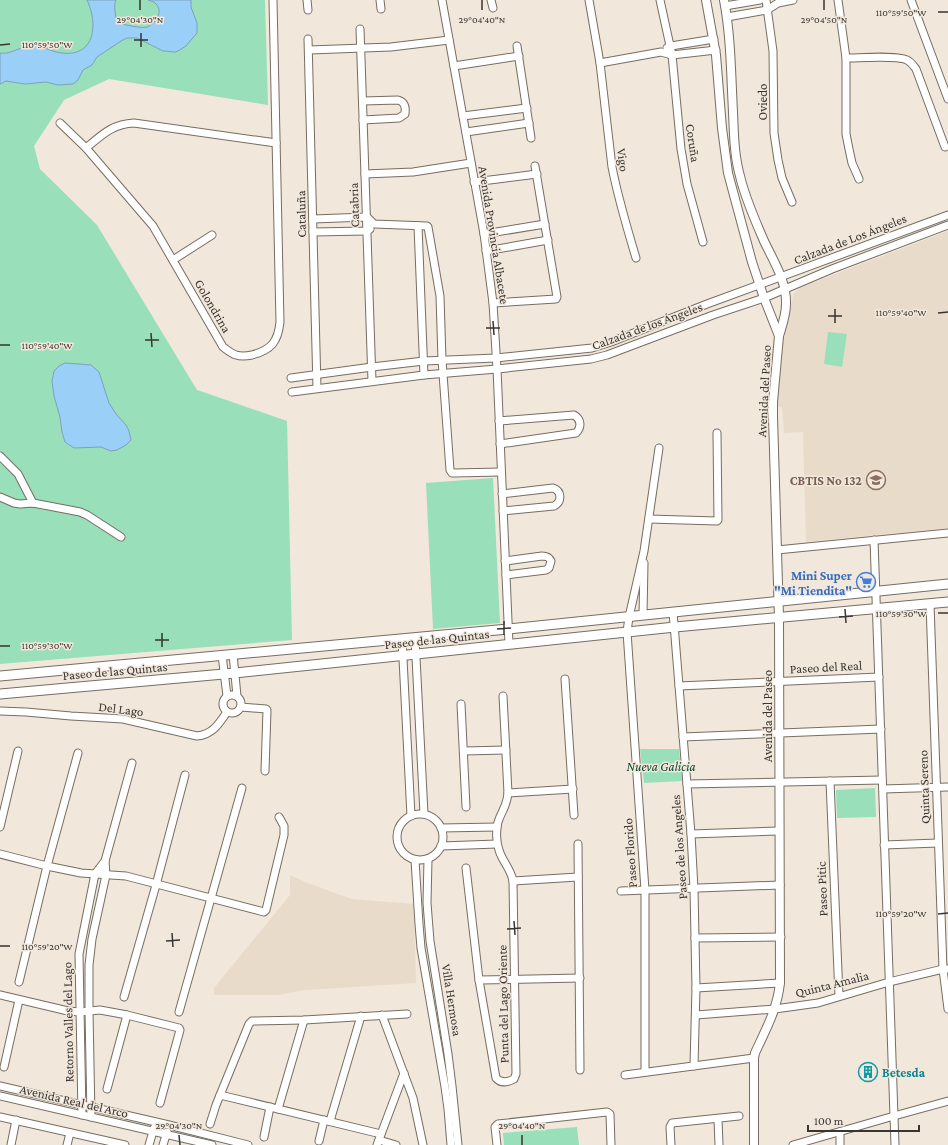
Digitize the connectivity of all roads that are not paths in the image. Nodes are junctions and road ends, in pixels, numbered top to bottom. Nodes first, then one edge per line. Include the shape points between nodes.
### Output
1 (272, 0) edge
2 (307, 0) edge
3 (380, 0) edge
4 (442, 0) edge
5 (588, 0) edge
6 (660, 0) edge
7 (706, 0) edge
8 (760, 0) edge
9 (768, 0) edge
10 (793, 0) edge
11 (838, 0) edge
12 (911, 0) edge
13 (724, 3) edge
14 (778, 3) junction
15 (381, 9) dead end
16 (308, 10) dead end
17 (768, 10) junction
18 (727, 17) junction
19 (360, 29) dead end
20 (308, 40) dead end
21 (449, 40) junction
22 (714, 40) junction
23 (517, 46) dead end
24 (671, 46) junction
25 (360, 48) junction
26 (309, 50) junction
27 (716, 50) junction
28 (661, 52) junction
29 (672, 55) junction
30 (519, 56) junction
31 (846, 58) junction
32 (600, 63) junction
33 (454, 66) junction
34 (731, 74) junction
35 (718, 75) junction
36 (948, 99) edge
37 (363, 101) junction
38 (527, 108) junction
39 (463, 116) junction
40 (363, 120) junction
41 (529, 123) junction
42 (60, 124) dead end
43 (466, 132) junction
44 (531, 138) dead end
45 (276, 143) junction
46 (945, 147) dead end
47 (86, 148) junction
48 (471, 163) junction
49 (365, 174) junction
50 (859, 179) dead end
51 (474, 182) junction
52 (792, 202) dead end
53 (948, 215) edge
54 (367, 218) junction
55 (313, 219) junction
56 (374, 224) junction
57 (545, 224) junction
58 (948, 225) edge
59 (418, 226) junction
60 (367, 231) junction
61 (313, 232) junction
62 (212, 234) dead end
63 (484, 234) junction
64 (548, 240) junction
65 (703, 242) dead end
66 (486, 251) junction
67 (636, 258) dead end
68 (173, 260) junction
69 (781, 277) junction
70 (760, 285) junction
71 (785, 289) junction
72 (764, 298) junction
73 (493, 303) junction
74 (779, 336) junction
75 (496, 358) junction
76 (442, 360) junction
77 (424, 361) junction
78 (372, 367) junction
79 (497, 369) junction
80 (443, 373) junction
81 (317, 374) junction
82 (424, 375) junction
83 (291, 378) dead end
84 (372, 381) junction
85 (317, 388) junction
86 (292, 392) dead end
87 (499, 421) junction
88 (717, 433) dead end
89 (500, 444) junction
90 (659, 448) dead end
91 (0, 456) edge
92 (501, 472) junction
93 (502, 494) junction
94 (0, 497) edge
95 (33, 503) junction
96 (503, 512) junction
97 (649, 519) junction
98 (948, 532) edge
99 (121, 537) dead end
100 (874, 540) junction
101 (777, 550) junction
102 (644, 551) junction
103 (505, 561) junction
104 (506, 575) junction
105 (948, 584) edge
106 (876, 592) junction
107 (779, 602) junction
108 (948, 602) edge
109 (930, 604) junction
110 (877, 609) junction
111 (673, 612) junction
112 (643, 615) junction
113 (629, 616) junction
114 (779, 618) junction
115 (675, 628) junction
116 (508, 629) junction
117 (627, 632) junction
118 (414, 638) junction
119 (402, 639) junction
120 (509, 644) junction
121 (233, 654) junction
122 (415, 654) junction
123 (222, 655) junction
124 (404, 656) junction
125 (235, 673) junction
126 (224, 674) junction
127 (0, 676) edge
128 (879, 677) junction
129 (565, 680) dead end
130 (779, 681) junction
131 (679, 686) junction
132 (0, 694) edge
133 (227, 696) junction
134 (237, 696) junction
135 (503, 696) dead end
136 (461, 704) dead end
137 (241, 707) junction
138 (0, 711) edge
139 (227, 712) junction
140 (880, 728) junction
141 (779, 733) junction
142 (683, 737) junction
143 (506, 750) junction
144 (18, 751) dead end
145 (78, 752) dead end
146 (464, 752) junction
147 (132, 763) dead end
148 (265, 771) dead end
149 (185, 775) dead end
150 (882, 780) junction
151 (830, 781) junction
152 (779, 782) junction
153 (687, 784) junction
154 (936, 787) junction
155 (948, 787) edge
156 (242, 788) dead end
157 (573, 789) junction
158 (883, 789) junction
159 (508, 793) junction
160 (466, 807) dead end
161 (424, 814) junction
162 (574, 815) dead end
163 (410, 816) junction
164 (279, 817) dead end
165 (0, 827) edge
166 (497, 827) junction
167 (441, 828) junction
168 (779, 832) junction
169 (691, 834) junction
170 (938, 843) junction
171 (498, 844) junction
172 (578, 844) dead end
173 (884, 845) junction
174 (441, 846) junction
175 (0, 854) edge
176 (428, 859) junction
177 (105, 860) junction
178 (415, 860) junction
179 (47, 866) junction
180 (466, 868) dead end
181 (95, 874) junction
182 (106, 875) junction
183 (578, 877) junction
184 (513, 881) junction
185 (156, 885) junction
186 (780, 885) junction
187 (694, 888) junction
188 (645, 890) junction
189 (621, 891) dead end
190 (211, 898) junction
191 (781, 937) junction
192 (695, 938) junction
193 (945, 969) edge
194 (580, 978) junction
195 (479, 980) junction
196 (515, 980) junction
197 (19, 982) dead end
198 (889, 982) junction
199 (780, 983) junction
200 (696, 988) junction
201 (0, 995) edge
202 (839, 996) junction
203 (124, 997) dead end
204 (19, 1000) junction
205 (775, 1009) junction
206 (948, 1009) edge
207 (89, 1011) junction
208 (80, 1012) junction
209 (179, 1012) dead end
210 (407, 1014) dead end
211 (127, 1015) junction
212 (382, 1015) junction
213 (696, 1015) junction
214 (361, 1016) junction
215 (304, 1020) junction
216 (754, 1058) junction
217 (694, 1066) junction
218 (4, 1067) dead end
219 (580, 1070) dead end
220 (645, 1072) junction
221 (404, 1073) junction
222 (624, 1075) dead end
223 (0, 1086) edge
224 (107, 1089) dead end
225 (220, 1095) junction
226 (0, 1096) edge
227 (948, 1102) edge
228 (160, 1103) dead end
229 (82, 1106) junction
230 (270, 1107) junction
231 (90, 1108) junction
232 (278, 1109) junction
233 (82, 1115) junction
234 (738, 1116) dead end
235 (894, 1116) junction
236 (0, 1117) edge
237 (91, 1117) junction
238 (718, 1119) junction
239 (16, 1120) junction
240 (327, 1121) junction
241 (156, 1122) junction
242 (210, 1124) dead end
243 (169, 1125) junction
244 (153, 1132) junction
245 (840, 1132) junction
246 (70, 1133) junction
247 (166, 1135) junction
248 (264, 1137) dead end
249 (379, 1139) edge
250 (319, 1141) dead end
251 (422, 1144) edge
252 (11, 1145) edge
253 (68, 1145) edge
254 (124, 1145) edge
255 (149, 1145) edge
256 (163, 1145) edge
257 (212, 1145) edge
258 (248, 1145) edge
259 (396, 1145) edge
260 (451, 1145) edge
261 (458, 1145) edge
262 (497, 1145) edge
263 (611, 1145) edge
264 (671, 1145) edge
265 (719, 1145) edge
266 (754, 1145) edge
267 (793, 1145) edge
268 (840, 1145) edge
269 (895, 1145) edge

1 - 45 street, Golondrina
2 - 16 street
3 - 15 street
4 - 21 street, Avenida Provincia Albacete
5 - 32 street, Vigo
6 - 24 street, Coruña
7 - 22 street, Avenida del Paseo
8 - 13 street
9 - 14 street
9 - 17 street, Oviedo
10 - 14 street
11 - 31 street
12 - 36 street
13 - 18 street
14 - 17 street
17 - 18 street
17 - 52 street, Oviedo via 773,50 774,133 782,178
18 - 34 street
19 - 25 street, Catabria
20 - 26 street, Cataluña
21 - 25 street
21 - 33 street, Avenida Provincia Albacete
22 - 24 street
22 - 27 street, Avenida del Paseo
23 - 30 street
24 - 28 street
24 - 29 street, Coruña
25 - 26 street
25 - 37 street, Catabria
26 - 55 street, Cataluña
27 - 29 street
27 - 35 street, Avenida del Paseo
28 - 29 street
28 - 32 street
29 - 65 street, Coruña via 681,149 687,184
30 - 33 street
30 - 38 street
31 - 46 street via 898,58 912,63
31 - 50 street via 846,134 852,163
32 - 67 street, Vigo via 612,167
33 - 39 street, Avenida Provincia Albacete
34 - 35 street
34 - 69 street via 734,148 740,175 746,197
35 - 70 street, Avenida del Paseo via 728,173
37 - 40 street, Catabria
37 - 40 street via 398,100 402,101 406,110 399,118
38 - 39 street
38 - 41 street
39 - 43 street, Avenida Provincia Albacete
40 - 49 street, Catabria
41 - 43 street
41 - 44 street
42 - 47 street, Golondrina
43 - 48 street, Avenida Provincia Albacete
45 - 47 street via 126,123 109,129
45 - 68 street, Golondrina via 280,322 279,334 272,344 262,352 246,356 236,355 223,347
47 - 68 street, Golondrina via 153,226
48 - 49 street via 413,172
48 - 51 street, Avenida Provincia Albacete
49 - 54 street, Catabria
51 - 57 street via 536,170
51 - 63 street, Avenida Provincia Albacete
53 - 69 street, Calzada de Los Ángeles
54 - 55 street
54 - 56 street
54 - 60 street, Catabria
55 - 61 street, Cataluña
56 - 59 street
56 - 60 street
57 - 63 street
57 - 64 street
58 - 71 street, Calzada de los Ángeles
59 - 76 street via 428,228 438,286
59 - 77 street
60 - 61 street
60 - 78 street, Catabria
61 - 81 street, Cataluña
62 - 68 street
63 - 66 street, Avenida Provincia Albacete
64 - 66 street
64 - 73 street via 558,296 556,299
66 - 73 street, Avenida Provincia Albacete
69 - 70 street, Calzada de Los Ángeles
69 - 71 street
70 - 72 street, Avenida del Paseo
70 - 75 street, Calzada de los Ángeles via 592,348
71 - 72 street, Calzada de los Ángeles
71 - 74 street via 786,311
72 - 74 street, Avenida del Paseo
72 - 79 street, Calzada de los Ángeles via 592,359
73 - 75 street, Avenida Provincia Albacete
74 - 101 street, Avenida del Paseo via 773,402
75 - 76 street, Calzada de los Ángeles
75 - 79 street, Avenida Provincia Albacete
76 - 77 street, Calzada de los Ángeles
76 - 80 street
77 - 78 street, Calzada de los Ángeles
77 - 82 street
78 - 81 street, Calzada de los Ángeles
78 - 84 street, Catabria
79 - 80 street, Calzada de los Ángeles
79 - 87 street, Avenida Provincia Albacete
80 - 82 street, Calzada de los Ángeles
80 - 92 street via 451,472
81 - 83 street, Calzada de los Ángeles
81 - 85 street, Cataluña
82 - 84 street, Calzada de los Ángeles
84 - 85 street, Calzada de los Ángeles
85 - 86 street, Calzada de los Ángeles
87 - 89 street, Avenida Provincia Albacete
87 - 89 street via 574,415 580,421 576,433
88 - 97 street via 718,520
89 - 92 street, Avenida Provincia Albacete
90 - 97 street
91 - 95 street via 18,474
92 - 93 street, Avenida Provincia Albacete
93 - 96 street, Avenida Provincia Albacete
93 - 96 street via 553,488 557,489 560,497 554,506
94 - 95 street via 14,503
95 - 99 street via 87,515
96 - 103 street, Avenida Provincia Albacete
97 - 102 street
98 - 100 street
100 - 101 street
100 - 106 street
101 - 107 street, Avenida del Paseo
102 - 112 street
102 - 113 street, Paseo Florido
103 - 104 street, Avenida Provincia Albacete
103 - 104 street via 547,556 551,561 546,570
104 - 116 street, Avenida Provincia Albacete
105 - 106 main road, Paseo de las Quintas
106 - 107 main road, Paseo de las Quintas
106 - 110 street
107 - 111 main road, Paseo de las Quintas
107 - 114 street, Avenida del Paseo
108 - 109 main road, Paseo de las Quintas
109 - 110 main road, Paseo de las Quintas
109 - 154 street, Quinta Sereno
110 - 114 main road, Paseo de las Quintas
110 - 128 street
111 - 112 main road, Paseo de las Quintas
111 - 115 street, Paseo de los Angeles
112 - 113 main road, Paseo de las Quintas
113 - 116 main road, Paseo de las Quintas
113 - 117 street, Paseo Florido
114 - 115 main road, Paseo de las Quintas
114 - 130 street, Avenida del Paseo
115 - 117 main road, Paseo de las Quintas
115 - 131 street, Paseo de los Angeles
116 - 118 main road, Paseo de las Quintas
116 - 120 street, Avenida Provincia Albacete
117 - 120 main road, Paseo de las Quintas
117 - 188 street, Paseo Florido
118 - 119 main road, Paseo de las Quintas
118 - 122 street
119 - 121 main road, Paseo de las Quintas
119 - 124 street
120 - 122 main road, Paseo de las Quintas
121 - 123 main road, Paseo de las Quintas
121 - 125 street
122 - 124 main road, Paseo de las Quintas
122 - 161 street
123 - 126 street
123 - 127 main road, Paseo de las Quintas
124 - 125 main road, Paseo de las Quintas
124 - 163 street
125 - 126 main road, Paseo de las Quintas
125 - 134 street
126 - 132 main road, Paseo de las Quintas
126 - 133 street
128 - 130 street, Paseo del Real
128 - 140 street
129 - 157 street
130 - 131 street, Paseo del Real
130 - 141 street, Avenida del Paseo
131 - 142 street, Paseo de los Angeles
133 - 134 street
133 - 139 street via 223,702
134 - 137 street via 241,700
135 - 143 street
136 - 146 street
137 - 139 street via 236,713
137 - 148 street via 267,710
138 - 139 street, Del Lago via 123,719 197,736 210,732
140 - 141 street
140 - 150 street
141 - 142 street
141 - 152 street, Avenida del Paseo
142 - 153 street, Paseo de los Angeles
143 - 146 street
143 - 159 street
144 - 165 street
145 - 179 street
146 - 160 street
147 - 177 street
149 - 185 street
150 - 151 street
150 - 158 street
151 - 152 street
151 - 202 street, Paseo Pitic
152 - 153 street
152 - 168 street, Avenida del Paseo
153 - 169 street, Paseo de los Angeles
154 - 155 street
154 - 158 street
154 - 170 street, Quinta Sereno
156 - 190 street
157 - 159 street
157 - 162 street
158 - 173 street
159 - 166 street via 506,806
161 - 163 street
161 - 167 street via 434,819
163 - 178 street via 402,822 397,831 397,842 402,851
164 - 190 street via 284,826 284,835 265,911
166 - 167 street
166 - 171 street, Punta del Lago Oriente
167 - 174 street
168 - 169 street
168 - 186 street, Avenida del Paseo
169 - 187 street, Paseo de los Angeles
170 - 173 street
170 - 193 street, Quinta Sereno
171 - 174 street
171 - 184 street, Punta del Lago Oriente
172 - 183 street
173 - 198 street
174 - 176 street via 436,854
175 - 179 street
176 - 178 street
176 - 261 street, Villa Hermosa via 427,903 430,941 448,1054
177 - 181 street, Retorno Valles del Lago
177 - 182 street, Retorno Valles del Lago
178 - 260 street, Villa Hermosa via 421,948 444,1081
179 - 181 street
179 - 197 street
180 - 195 street, Punta del Lago Oriente
181 - 182 street
181 - 208 street, Retorno Valles del Lago via 80,947
182 - 185 street via 126,876
182 - 207 street, Retorno Valles del Lago via 91,945
183 - 184 street
183 - 194 street
184 - 196 street, Punta del Lago Oriente
185 - 190 street
185 - 203 street
186 - 187 street
186 - 191 street, Avenida del Paseo
187 - 188 street
187 - 192 street, Paseo de los Angeles
188 - 189 street
188 - 220 street, Paseo Florido
190 - 209 street
191 - 192 street
191 - 199 street, Avenida del Paseo
192 - 200 street, Paseo de los Angeles
193 - 198 street, Quinta Amalia
193 - 206 street, Quinta Sereno
194 - 196 street
194 - 219 street
195 - 196 street
195 - 196 street, Punta del Lago Oriente via 496,1078 503,1082 514,1079 516,1074
198 - 202 street, Quinta Amalia
198 - 235 street
199 - 200 street
199 - 205 street, Avenida del Paseo
200 - 213 street, Paseo de los Angeles
201 - 204 street
202 - 205 street, Quinta Amalia via 818,1003
204 - 208 street
204 - 218 street
205 - 213 street, Quinta Amalia
205 - 216 street, Avenida del Paseo
207 - 208 street
207 - 211 street via 100,1010
207 - 231 street, Retorno Valles del Lago
208 - 229 street, Retorno Valles del Lago
210 - 212 street
211 - 224 street
211 - 228 street via 178,1027 180,1030
212 - 214 street
212 - 221 street
213 - 217 street, Paseo de los Angeles
214 - 215 street
214 - 240 street
215 - 225 street via 256,1021 249,1024
215 - 232 street
216 - 217 street
216 - 266 street, Avenida del Paseo
217 - 220 street
220 - 222 street
221 - 249 street
221 - 251 street via 413,1098
223 - 229 street, Avenida Real del Arco
225 - 230 street
225 - 242 street
226 - 233 street, Avenida Real del Arco
227 - 235 street
229 - 231 street, Avenida Real del Arco
229 - 233 street, Retorno Valles del Lago
230 - 232 street
230 - 248 street
231 - 237 street, Retorno Valles del Lago
231 - 241 street, Avenida Real del Arco
232 - 240 street
233 - 237 street, Avenida Real del Arco
234 - 238 street
235 - 245 street
235 - 269 street
236 - 239 street
237 - 244 street, Avenida Real del Arco
238 - 264 street via 672,1123
238 - 265 street
239 - 246 street
239 - 252 street
240 - 249 street
240 - 250 street
241 - 243 street, Avenida Real del Arco
241 - 244 street
243 - 247 street
243 - 258 street, Avenida Real del Arco
244 - 247 street, Avenida Real del Arco
244 - 255 street
245 - 267 street
245 - 268 street
246 - 253 street
246 - 254 street
247 - 256 street
247 - 257 street, Avenida Real del Arco
249 - 259 street
262 - 263 street via 495,1127 498,1124 607,1112 610,1114

